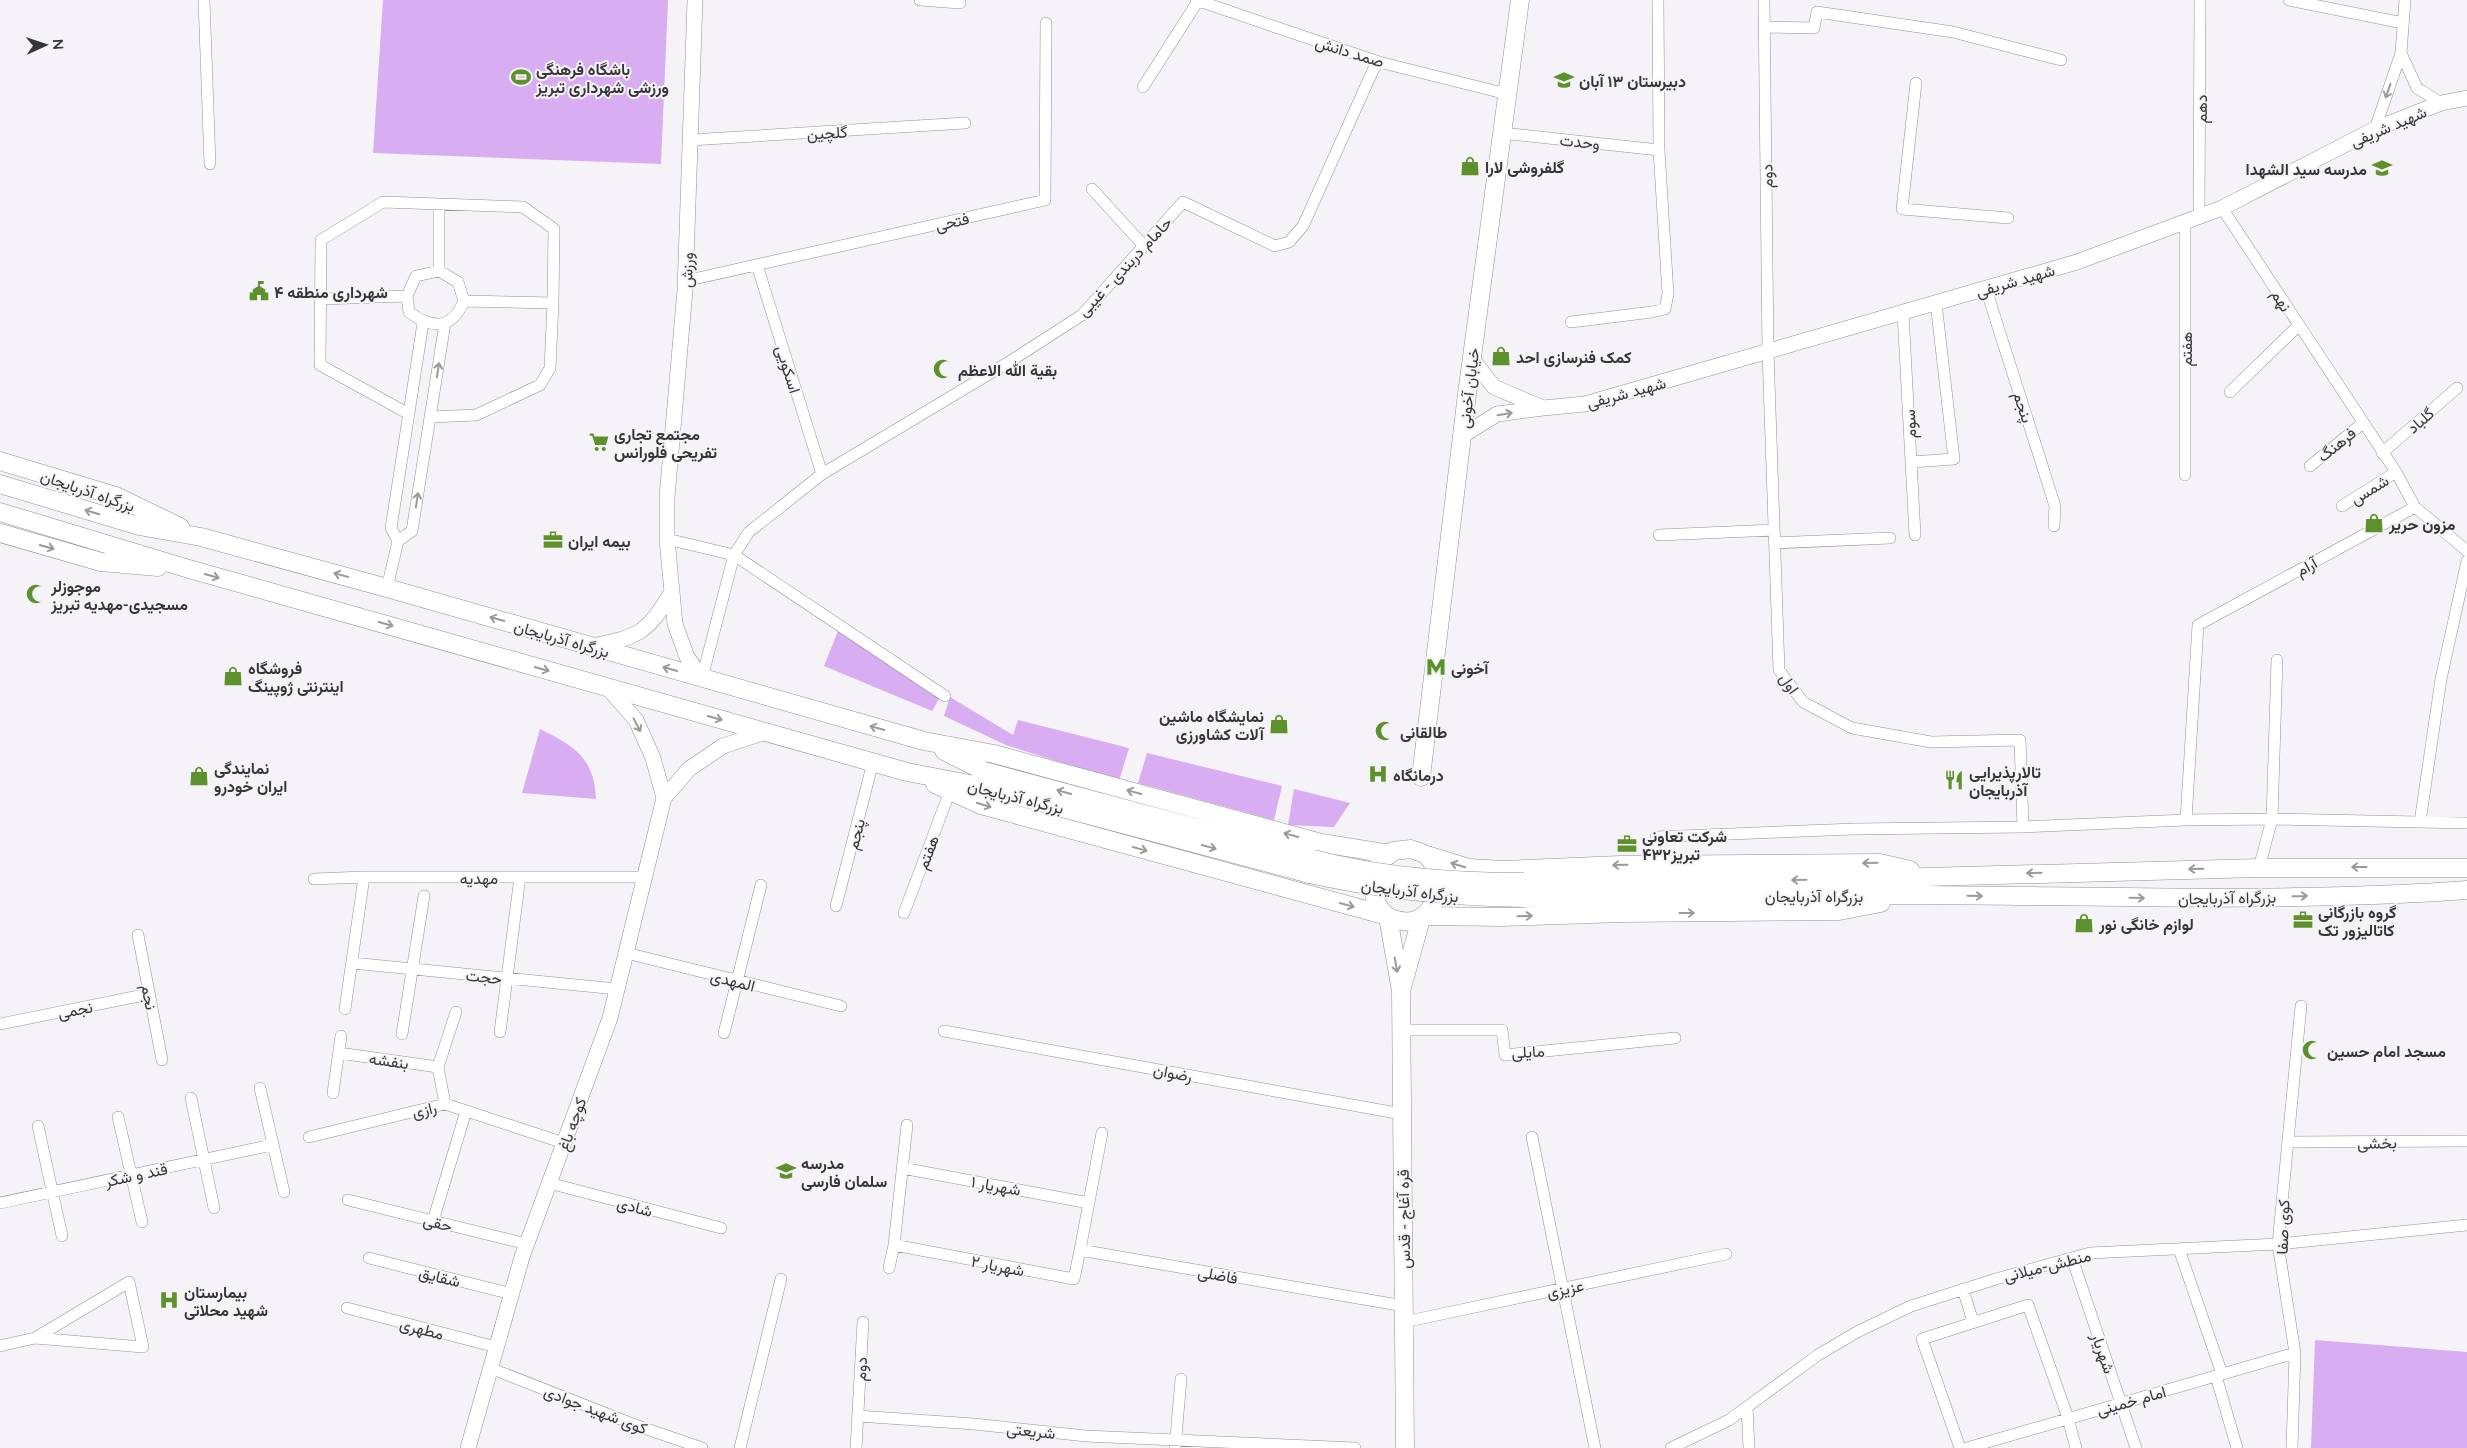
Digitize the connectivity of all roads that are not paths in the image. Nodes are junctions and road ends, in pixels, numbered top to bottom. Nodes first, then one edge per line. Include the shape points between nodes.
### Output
1 (204, 0) edge
2 (695, 0) edge
3 (920, 0) edge
4 (1197, 0) edge
5 (1520, 0) edge
6 (1658, 0) edge
7 (1764, 0) edge
8 (2200, 0) edge
9 (2289, 0) edge
10 (2405, 0) edge
11 (960, 3) dead end
12 (1046, 23) dead end
13 (2403, 23) junction
14 (1764, 28) junction
15 (2401, 53) junction
16 (2061, 60) dead end
17 (1379, 62) junction
18 (1916, 83) dead end
19 (1143, 88) dead end
20 (1507, 94) junction
21 (2467, 98) edge
22 (2441, 103) junction
23 (965, 123) dead end
24 (2375, 129) junction
25 (1502, 133) junction
26 (690, 140) junction
27 (1659, 150) junction
28 (210, 164) dead end
29 (1092, 189) dead end
30 (439, 204) junction
31 (2222, 208) junction
32 (2008, 218) dead end
33 (2192, 220) junction
34 (1144, 246) junction
35 (757, 265) junction
36 (439, 272) junction
37 (685, 281) junction
38 (1986, 289) junction
39 (407, 296) junction
40 (321, 299) junction
41 (464, 301) junction
42 (554, 303) junction
43 (1936, 303) junction
44 (1903, 313) junction
45 (1571, 322) dead end
46 (423, 323) junction
47 (445, 323) junction
48 (2299, 325) junction
49 (1768, 352) junction
50 (1472, 360) junction
51 (2457, 388) dead end
52 (2230, 392) dead end
53 (1543, 408) junction
54 (409, 414) junction
55 (431, 417) junction
56 (2363, 423) junction
57 (1462, 436) junction
58 (2382, 453) junction
59 (0, 461) edge
60 (1911, 462) junction
61 (2310, 466) dead end
62 (2396, 472) junction
63 (822, 474) junction
64 (2185, 475) dead end
65 (0, 484) edge
66 (2342, 506) dead end
67 (2415, 508) junction
68 (0, 512) edge
69 (2054, 526) dead end
70 (1774, 530) junction
71 (0, 533) edge
72 (1659, 535) dead end
73 (1915, 535) dead end
74 (201, 537) junction
75 (1890, 538) dead end
76 (668, 539) junction
77 (398, 541) junction
78 (1775, 543) junction
79 (2467, 550) edge
80 (734, 555) junction
81 (2467, 561) edge
82 (189, 569) junction
83 (387, 588) junction
84 (672, 592) junction
85 (591, 646) junction
86 (2277, 660) dead end
87 (702, 678) junction
88 (607, 687) junction
89 (945, 696) dead end
90 (766, 732) junction
91 (924, 741) junction
92 (873, 762) junction
93 (907, 772) junction
94 (1421, 777) dead end
95 (950, 791) junction
96 (664, 798) junction
97 (2272, 819) junction
98 (2186, 820) junction
99 (2420, 822) junction
100 (2467, 823) edge
101 (2023, 827) junction
102 (1656, 837) dead end
103 (1321, 843) junction
104 (1390, 854) junction
105 (1427, 855) junction
106 (2467, 857) edge
107 (1312, 867) junction
108 (2408, 867) junction
109 (2259, 868) junction
110 (2467, 868) edge
111 (1503, 870) junction
112 (1935, 875) junction
113 (364, 877) junction
114 (520, 877) junction
115 (644, 877) junction
116 (314, 879) dead end
117 (761, 885) dead end
118 (1524, 890) junction
119 (2467, 890) edge
120 (2408, 894) junction
121 (1308, 895) junction
122 (1926, 895) junction
123 (424, 896) dead end
124 (2467, 898) edge
125 (836, 906) dead end
126 (904, 913) dead end
127 (1386, 916) junction
128 (1502, 917) junction
129 (1422, 918) junction
130 (138, 935) dead end
131 (626, 953) junction
132 (352, 964) junction
133 (413, 969) junction
134 (508, 978) junction
135 (737, 981) junction
136 (617, 989) junction
137 (1401, 991) junction
138 (149, 994) junction
139 (841, 1006) dead end
140 (2301, 1006) dead end
141 (345, 1009) dead end
142 (456, 1012) dead end
143 (0, 1024) edge
144 (1401, 1030) junction
145 (944, 1031) dead end
146 (500, 1032) dead end
147 (724, 1033) dead end
148 (402, 1034) dead end
149 (341, 1036) dead end
150 (1675, 1038) dead end
151 (339, 1053) junction
152 (162, 1060) dead end
153 (438, 1067) junction
154 (260, 1088) dead end
155 (333, 1093) dead end
156 (191, 1098) dead end
157 (445, 1104) junction
158 (466, 1111) junction
159 (1402, 1114) junction
160 (118, 1118) dead end
161 (907, 1125) dead end
162 (38, 1126) dead end
163 (1102, 1133) dead end
164 (309, 1137) dead end
165 (1532, 1137) dead end
166 (2467, 1141) edge
167 (2288, 1142) junction
168 (564, 1143) junction
169 (272, 1145) junction
170 (203, 1160) junction
171 (902, 1168) junction
172 (131, 1175) junction
173 (549, 1183) junction
174 (51, 1192) junction
175 (284, 1192) dead end
176 (348, 1200) dead end
177 (0, 1203) edge
178 (1089, 1203) junction
179 (214, 1208) dead end
180 (433, 1221) junction
181 (142, 1222) dead end
182 (2467, 1225) edge
183 (721, 1228) dead end
184 (62, 1236) dead end
185 (527, 1244) junction
186 (2278, 1244) junction
187 (894, 1246) junction
188 (2179, 1248) junction
189 (1080, 1250) junction
190 (1726, 1254) dead end
191 (369, 1258) dead end
192 (2072, 1258) junction
193 (889, 1268) dead end
194 (781, 1279) dead end
195 (1562, 1288) junction
196 (1963, 1289) junction
197 (512, 1294) junction
198 (347, 1308) dead end
199 (1404, 1314) junction
200 (863, 1322) dead end
201 (1973, 1322) junction
202 (35, 1338) junction
203 (0, 1346) edge
204 (496, 1347) junction
205 (2295, 1352) junction
206 (490, 1368) junction
207 (2219, 1375) junction
208 (1181, 1379) dead end
209 (2122, 1403) junction
210 (1747, 1407) junction
211 (858, 1416) junction
212 (2068, 1418) junction
213 (1175, 1444) edge
214 (468, 1448) edge
215 (702, 1448) edge
216 (740, 1448) edge
217 (856, 1448) edge
218 (1355, 1448) edge
219 (1406, 1448) edge
220 (1595, 1448) edge
221 (1671, 1448) edge
222 (1749, 1448) edge
223 (1960, 1448) edge
224 (1966, 1448) edge
225 (2076, 1448) edge
226 (2136, 1448) edge
227 (2237, 1448) edge
228 (2292, 1448) edge

1 - 28 street
2 - 26 main road, ورزش
3 - 11 street
4 - 17 street, صمد دانش
4 - 19 street
5 - 20 main road, خیابان آخونی
6 - 27 street
7 - 14 street, دوم
8 - 33 street, دهم
9 - 13 street
10 - 13 street
12 - 35 street, فتحی via 1045,200
13 - 15 street
14 - 16 street via 1814,28 1818,12 1953,32
14 - 49 street, دوم
15 - 22 street via 2417,88
15 -> 24 street
17 - 20 street, صمد دانش
17 - 34 street, حامام دربندی - غیبی via 1303,226 1289,242 1275,246 1184,202
18 - 32 street via 1902,209
20 - 25 main road, خیابان آخونی
21 - 22 main road, شهید شریفی
22 - 24 main road, شهید شریفی
23 - 26 street, گلچین
24 - 31 main road, شهید شریفی
25 - 27 street, وحدت
25 - 50 main road, خیابان آخونی
26 - 37 main road, ورزش
27 - 45 street via 1668,294 1665,309
29 - 34 street
30 - 36 street
30 - 40 street via 383,202 321,240
30 - 42 street via 523,207 554,229
31 - 33 main road, شهید شریفی
31 - 48 street, نهم
33 - 38 main road, شهید شریفی via 2077,262
33 - 64 street, هفتم
34 - 63 street, حامام دربندی - غیبی via 1082,314 1009,362
35 - 37 street, فتحی
35 - 63 street, اسکویی
36 - 39 street via 416,276
36 - 41 street via 458,282
37 - 76 main road, ورزش via 667,497
38 - 43 main road, شهید شریفی
38 - 69 street, پنجم via 2055,506
39 - 40 street
39 - 46 street via 409,312
40 - 54 street via 320,365
41 - 42 street
41 - 47 street via 458,315
42 - 55 street via 550,368 540,385 476,415
43 - 44 main road, شهید شریفی
43 - 60 street via 1954,459
44 - 49 main road, شهید شریفی
44 - 60 street, سوم
46 - 47 street
46 - 54 street
55 -> 47 street
48 - 52 street
48 - 56 street, نهم
49 - 53 main road, شهید شریفی via 1585,404
49 - 70 street, اول
50 - 53 main road via 1494,387
50 - 57 main road, خیابان آخونی
51 - 58 street, گلباد
57 -> 53 main road, شهید شریفی via 1497,414
54 - 77 street via 392,528
77 -> 55 street via 412,531
56 - 58 street, نهم
56 - 61 street, فرهنگ
57 - 94 main road, خیابان آخونی
58 - 62 street, نهم
59 - 74 main road, بزرگراه آذربایجان via 116,496
60 - 73 street, سوم
62 - 66 street, شمس
62 - 67 street, نهم
63 - 80 street, حامام دربندی - غیبی via 749,532
74 -> 65 main road, بزرگراه آذربایجان via 139,526
67 - 79 street
67 - 98 street, آرام via 2198,626
68 - 82 main road, بزرگراه آذربایجان
70 - 72 street
70 - 78 street, اول
71 -> 82 main road, بزرگراه آذربایجان via 101,562
83 -> 74 main road, بزرگراه آذربایجان
75 - 78 street
76 - 80 street
76 - 84 main road, ورزش
77 - 83 street
78 - 101 street, اول via 1780,670 1803,702 1852,728 1931,742 2020,740
80 - 87 street, حامام دربندی - غیبی
80 - 89 street
81 - 99 street via 2441,679
82 -> 88 main road, بزرگراه آذربایجان
85 -> 83 main road, بزرگراه آذربایجان
84 - 85 main road via 646,629 631,638
84 - 87 main road, ورزش via 675,624 687,656
87 -> 85 main road, بزرگراه آذربایجان
86 - 97 street
91 -> 87 main road, بزرگراه آذربایجان
88 -> 90 main road, بزرگراه آذربایجان
88 -> 96 main road via 636,720 653,758
90 - 92 main road, بزرگراه آذربایجان
90 - 96 main road via 723,746 690,769
103 -> 91 main road, بزرگراه آذربایجان via 994,754
107 -> 91 main road, بزرگراه آذربایجان via 984,771
92 - 93 main road, بزرگراه آذربایجان
92 - 125 street, پنجم
93 - 95 main road, بزرگراه آذربایجان
93 -> 107 main road, بزرگراه آذربایجان via 980,786
95 -> 121 main road, بزرگراه آذربایجان via 981,804
95 - 126 street, هفتم
96 - 115 main road, کوچه باغ
97 - 98 street
97 - 99 street
97 - 109 street
98 - 101 street
99 - 100 street
101 - 102 street via 1854,829
103 - 104 main road, بزرگراه آذربایجان
103 - 121 main road via 1332,857 1332,874 1323,889
104 - 105 main road via 1411,849
104 - 127 main road via 1379,863 1375,898
111 -> 105 main road, بزرگراه آذربایجان via 1469,868
105 - 129 main road via 1438,871 1434,905
106 - 108 main road, بزرگراه آذربایجان
107 - 118 main road, بزرگراه آذربایجان, bridge via 1354,869
108 -> 109 main road, بزرگراه آذربایجان
108 - 110 main road, بزرگراه آذربایجان
109 -> 112 main road, بزرگراه آذربایجان
112 -> 111 main road, بزرگراه آذربایجان via 1880,863 1620,865
111 - 128 main road via 1490,878 1484,893 1489,908
112 -> 118 main road, بزرگراه آذربایجان
113 - 114 street, مهدیه
113 - 116 street, مهدیه
113 - 132 street
114 - 115 street, مهدیه
114 - 134 street
115 - 131 main road, کوچه باغ
117 - 135 street
118 - 122 main road, بزرگراه آذربایجان
119 - 120 main road, بزرگراه آذربایجان
122 -> 120 main road, بزرگراه آذربایجان via 2165,898
120 - 124 main road, بزرگراه آذربایجان
121 -> 127 main road, بزرگراه آذربایجان
128 -> 122 main road, بزرگراه آذربایجان via 1839,911
123 - 133 street
127 - 129 main road via 1402,923
127 -> 137 main road
128 - 129 main road, بزرگراه آذربایجان
129 - 137 main road
130 - 138 street, نجم
131 - 135 street, المهدی
131 - 136 main road, کوچه باغ
132 - 133 street, حجت
132 - 141 street
133 - 134 street, حجت
133 - 148 street
134 - 136 street, حجت
134 - 146 street
135 - 139 street, المهدی
135 - 147 street
136 - 168 main road, کوچه باغ via 610,1018
137 - 144 main road, قره آغاج - قدس
138 - 143 street, نجمی
138 - 152 street, نجم
140 - 167 street, کوی صفا
142 - 153 street
144 - 150 street, مایلی via 1502,1030 1505,1055
144 - 159 main road, قره آغاج - قدس
145 - 159 street, رضوان
149 - 151 street
151 - 153 street, بنفشه
151 - 155 street
153 - 157 street
154 - 169 street
156 - 170 street
157 - 158 street, رازی
157 - 164 street, رازی
158 - 168 street, رازی
158 - 180 street
159 - 199 main road, قره آغاج - قدس
160 - 172 street
161 - 171 street
162 - 174 street
163 - 178 street
165 - 195 street
166 - 167 street, بخشی
167 - 186 street, کوی صفا
168 - 173 main road, کوچه باغ
169 - 170 street, قند و شکر
169 - 175 street
170 - 172 street, قند و شکر
170 - 179 street
171 - 178 street, شهریار ۱
171 - 187 street
172 - 174 street, قند و شکر
172 - 181 street
173 - 183 street, شادی
173 - 185 main road, کوچه باغ
174 - 177 street, قند و شکر
174 - 184 street
176 - 180 street, حقی
178 - 189 street
180 - 185 street, حقی
182 - 186 street, منطش-میلانی
185 - 197 main road, کوچه باغ
186 - 188 street, منطش-میلانی
186 - 205 street, کوی صفا
187 - 189 street, شهریار ۲ via 1074,1279
187 - 193 street
188 - 192 street, منطش-میلانی via 2090,1253
188 - 207 street
189 - 199 street, فاضلی
190 - 195 street, عزیزی
191 - 197 street, شقایق
192 - 196 street, منطش-میلانی
192 - 209 street, شهریار
194 - 216 street
195 - 199 street, عزیزی
195 - 220 street
196 - 201 street
196 - 210 street, منطش-میلانی via 1911,1306 1857,1332 1818,1355
197 - 204 main road, کوچه باغ
198 - 204 street, مطهری
199 - 219 main road, قره آغاج - قدس
200 - 211 street, دوم
201 - 212 street via 2028,1305
201 - 223 street via 1922,1339
202 - 202 street via 143,1348 129,1282 120,1287
202 - 203 street
204 - 206 main road, کوچه باغ
205 - 207 street, امام خمینی
205 - 228 street, کوی صفا
206 - 214 main road, کوچه باغ
206 - 215 street, کوی شهید جوادی
207 - 209 street, امام خمینی
207 - 227 street
208 - 213 street
209 - 212 street, امام خمینی
209 - 226 street, شهریار
210 - 221 street, منطش-میلانی via 1729,1420
210 - 222 street
211 - 213 street, شریعتی
211 - 217 street, دوم
212 - 224 street, امام خمینی
212 - 225 street
213 - 218 street, شریعتی

